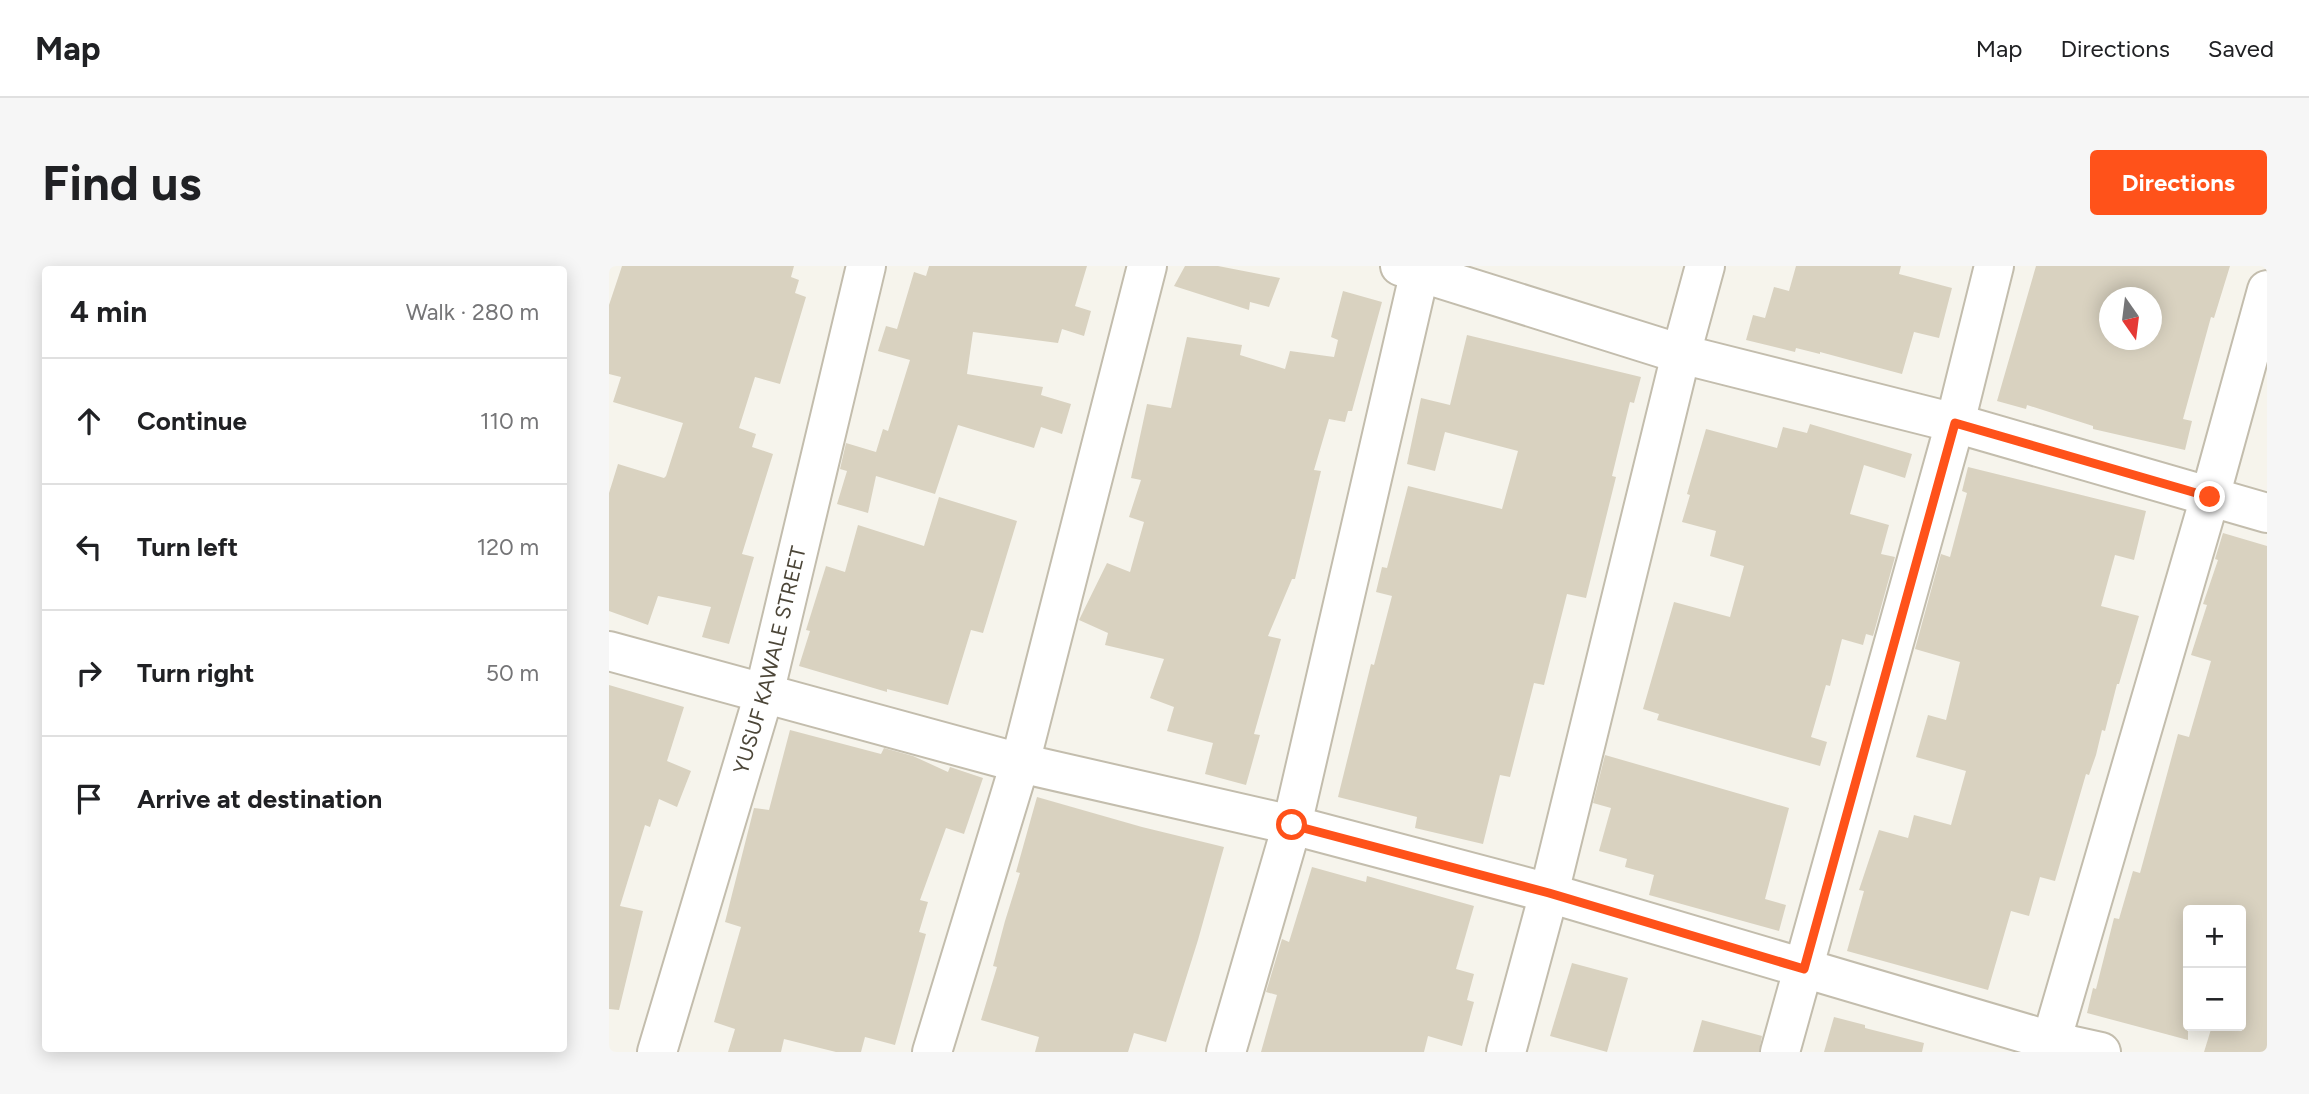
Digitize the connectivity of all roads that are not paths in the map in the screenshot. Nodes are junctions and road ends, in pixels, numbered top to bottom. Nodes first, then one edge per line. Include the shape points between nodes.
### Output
1 (866, 266) edge
2 (1147, 266) edge
3 (1705, 266) edge
4 (1994, 266) edge
5 (1414, 268) edge
6 (2267, 290) edge
7 (1681, 354) junction
8 (1955, 423) junction
9 (2210, 497) junction
10 (2267, 513) edge
11 (609, 651) edge
12 (764, 694) junction
13 (1020, 762) junction
14 (1292, 825) junction
15 (1549, 893) junction
16 (1804, 969) junction
17 (2049, 1046) edge
18 (657, 1052) edge
19 (932, 1052) edge
20 (1226, 1052) edge
21 (1506, 1052) edge
22 (1780, 1052) edge
23 (2101, 1052) edge

1 - 12 street, YUSUF KAWALE STREET
2 - 13 street
3 - 7 street
4 - 8 street
5 - 7 street
5 - 14 street
6 - 9 street
7 - 8 street
7 - 15 street
8 - 9 street
8 - 16 street
9 - 10 street
9 - 17 street
11 - 12 street
12 - 13 street
12 - 18 street, YUSUF KAWALE STREET
13 - 14 street
13 - 19 street
14 - 15 street
14 - 20 street
15 - 16 street
15 - 21 street
16 - 17 street
16 - 22 street
17 - 23 street

